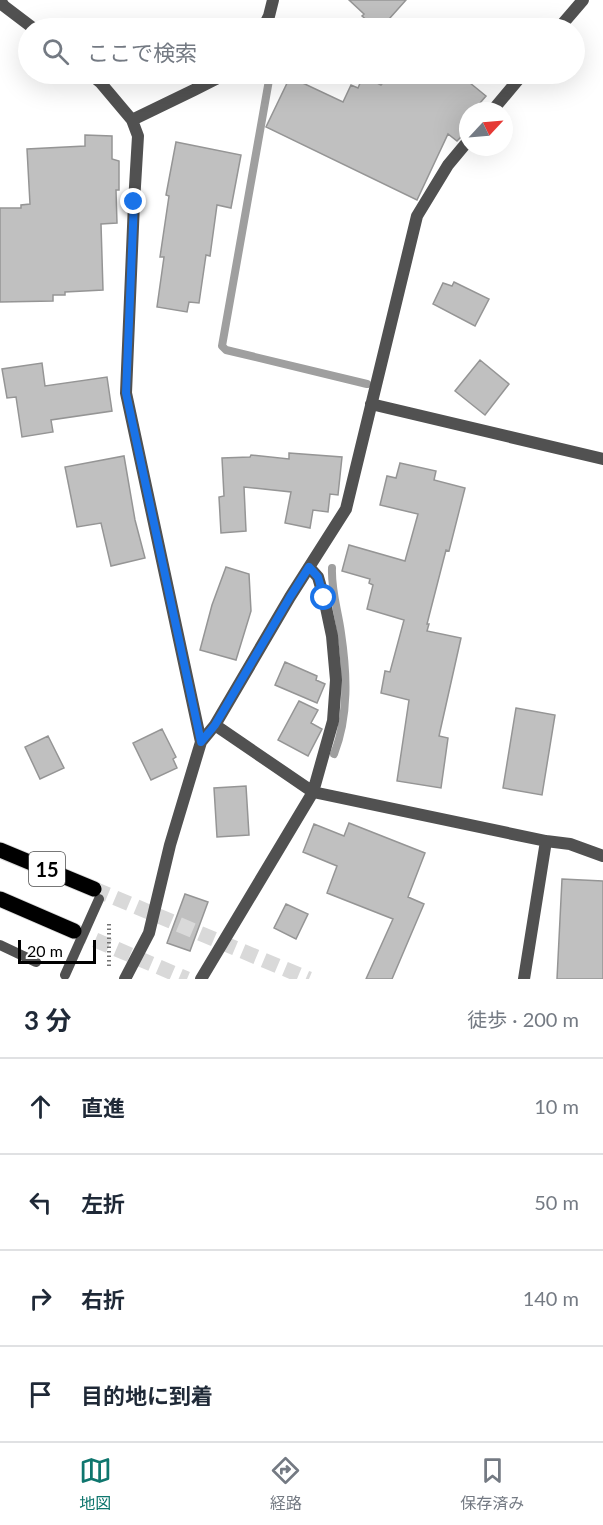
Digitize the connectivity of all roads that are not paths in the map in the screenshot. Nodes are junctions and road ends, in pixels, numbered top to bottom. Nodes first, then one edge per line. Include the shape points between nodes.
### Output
1 (0, 0) edge
2 (273, 0) edge
3 (583, 0) edge
4 (20, 18) edge
5 (268, 18) edge
6 (568, 18) edge
7 (102, 84) edge
8 (206, 84) edge
9 (515, 84) edge
10 (500, 102) edge
11 (132, 120) junction
12 (459, 152) edge
13 (371, 404) junction
14 (603, 459) edge
15 (309, 567) junction
16 (215, 725) junction
17 (201, 742) junction
18 (313, 792) junction
19 (546, 841) junction
20 (0, 850) edge
21 (603, 856) edge
22 (97, 894) joint
23 (0, 899) edge
24 (74, 932) tunnel mouth
25 (0, 945) edge
26 (36, 962) dead end
27 (65, 975) dead end
28 (124, 979) edge
29 (201, 979) edge
30 (524, 979) edge

1 - 4 street
2 - 5 street
3 - 6 street
7 - 11 street
8 - 11 street
9 - 10 street
11 - 17 street via 138,136 126,393
12 - 13 street via 417,216
13 - 14 street
13 - 15 street via 346,509
15 - 16 street
15 - 18 street via 318,577 324,598 336,680 333,721
16 - 17 street
16 - 18 street
17 - 28 street via 149,933
18 - 19 street
18 - 29 street
19 - 21 street via 570,844
19 - 30 street
20 - 22 main road, 15
22 - 27 lane
23 - 24 main road, 15
25 - 26 lane

